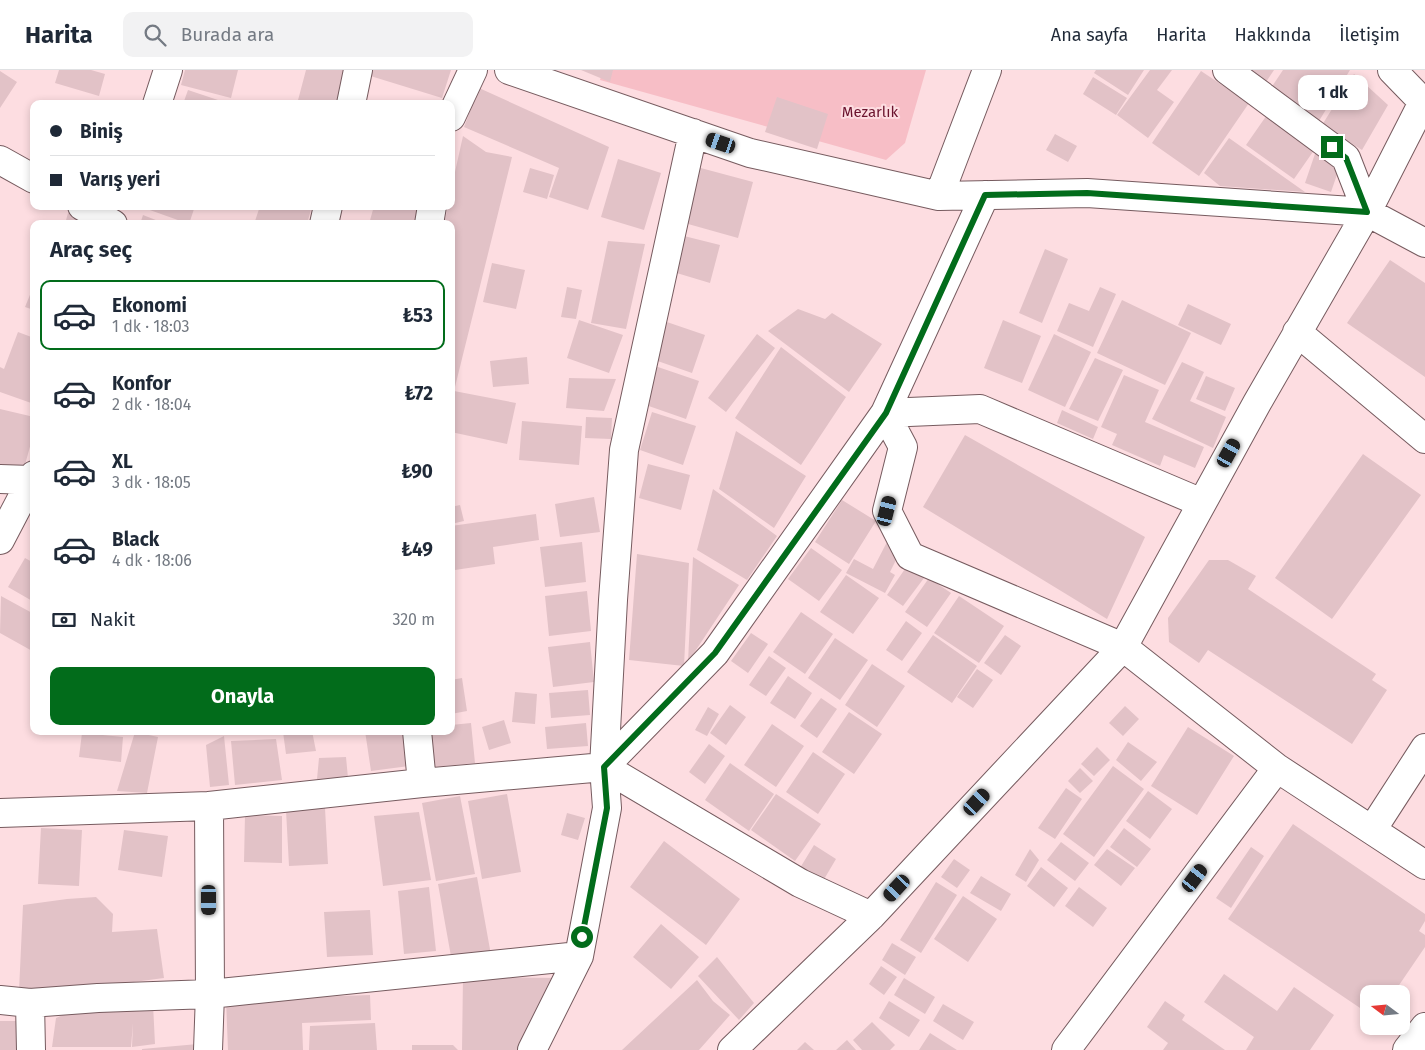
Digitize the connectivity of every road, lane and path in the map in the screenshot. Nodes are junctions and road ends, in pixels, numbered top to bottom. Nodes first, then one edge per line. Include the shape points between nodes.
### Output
1 (168, 70) edge
2 (358, 70) edge
3 (473, 70) edge
4 (509, 70) edge
5 (987, 70) edge
6 (1228, 70) edge
7 (1392, 70) edge
8 (157, 100) edge
9 (352, 100) edge
10 (1424, 103) edge
11 (455, 108) edge
12 (693, 134) junction
13 (0, 160) edge
14 (30, 177) edge
15 (985, 195) junction
16 (939, 196) junction
17 (89, 210) edge
18 (1367, 212) junction
19 (107, 220) edge
20 (1425, 243) edge
21 (1297, 332) junction
22 (886, 413) junction
23 (1425, 439) edge
24 (30, 478) edge
25 (0, 479) edge
26 (30, 484) edge
27 (1202, 503) junction
28 (0, 540) edge
29 (1123, 647) junction
30 (417, 735) edge
31 (1425, 748) edge
32 (604, 767) junction
33 (1277, 768) junction
34 (422, 783) junction
35 (208, 806) junction
36 (0, 813) edge
37 (1372, 830) junction
38 (1425, 865) edge
39 (871, 916) junction
40 (579, 956) junction
41 (210, 994) junction
42 (0, 1000) edge
43 (30, 1003) junction
44 (1425, 1027) edge
45 (31, 1050) edge
46 (208, 1050) edge
47 (532, 1050) edge
48 (732, 1050) edge
49 (1066, 1050) edge
50 (1407, 1050) edge

1 - 8 street
2 - 9 street
3 - 11 street
4 - 12 street
5 - 16 street
6 - 18 street via 1346,158
7 - 10 street
10 - 18 street
12 - 16 street via 750,153
12 - 32 street via 624,450
13 - 14 street
15 - 16 street
15 - 18 street via 1087,193
15 - 22 street
17 - 19 street
18 - 20 street
18 - 21 street
21 - 23 street
21 - 27 street
22 - 27 street via 980,409
22 - 29 street via 903,447 887,511 910,556
22 - 32 street via 715,653
24 - 25 street
26 - 28 street
27 - 29 street
29 - 33 street
29 - 39 street
30 - 34 street
31 - 37 street
32 - 34 street
32 - 39 street via 800,883
32 - 40 street via 607,808
33 - 37 street
33 - 49 street
34 - 35 street
35 - 36 street
35 - 41 street
37 - 38 street
39 - 48 street
40 - 41 street
40 - 47 street
41 - 43 street
41 - 46 street
42 - 43 street
43 - 45 street
44 - 50 street

